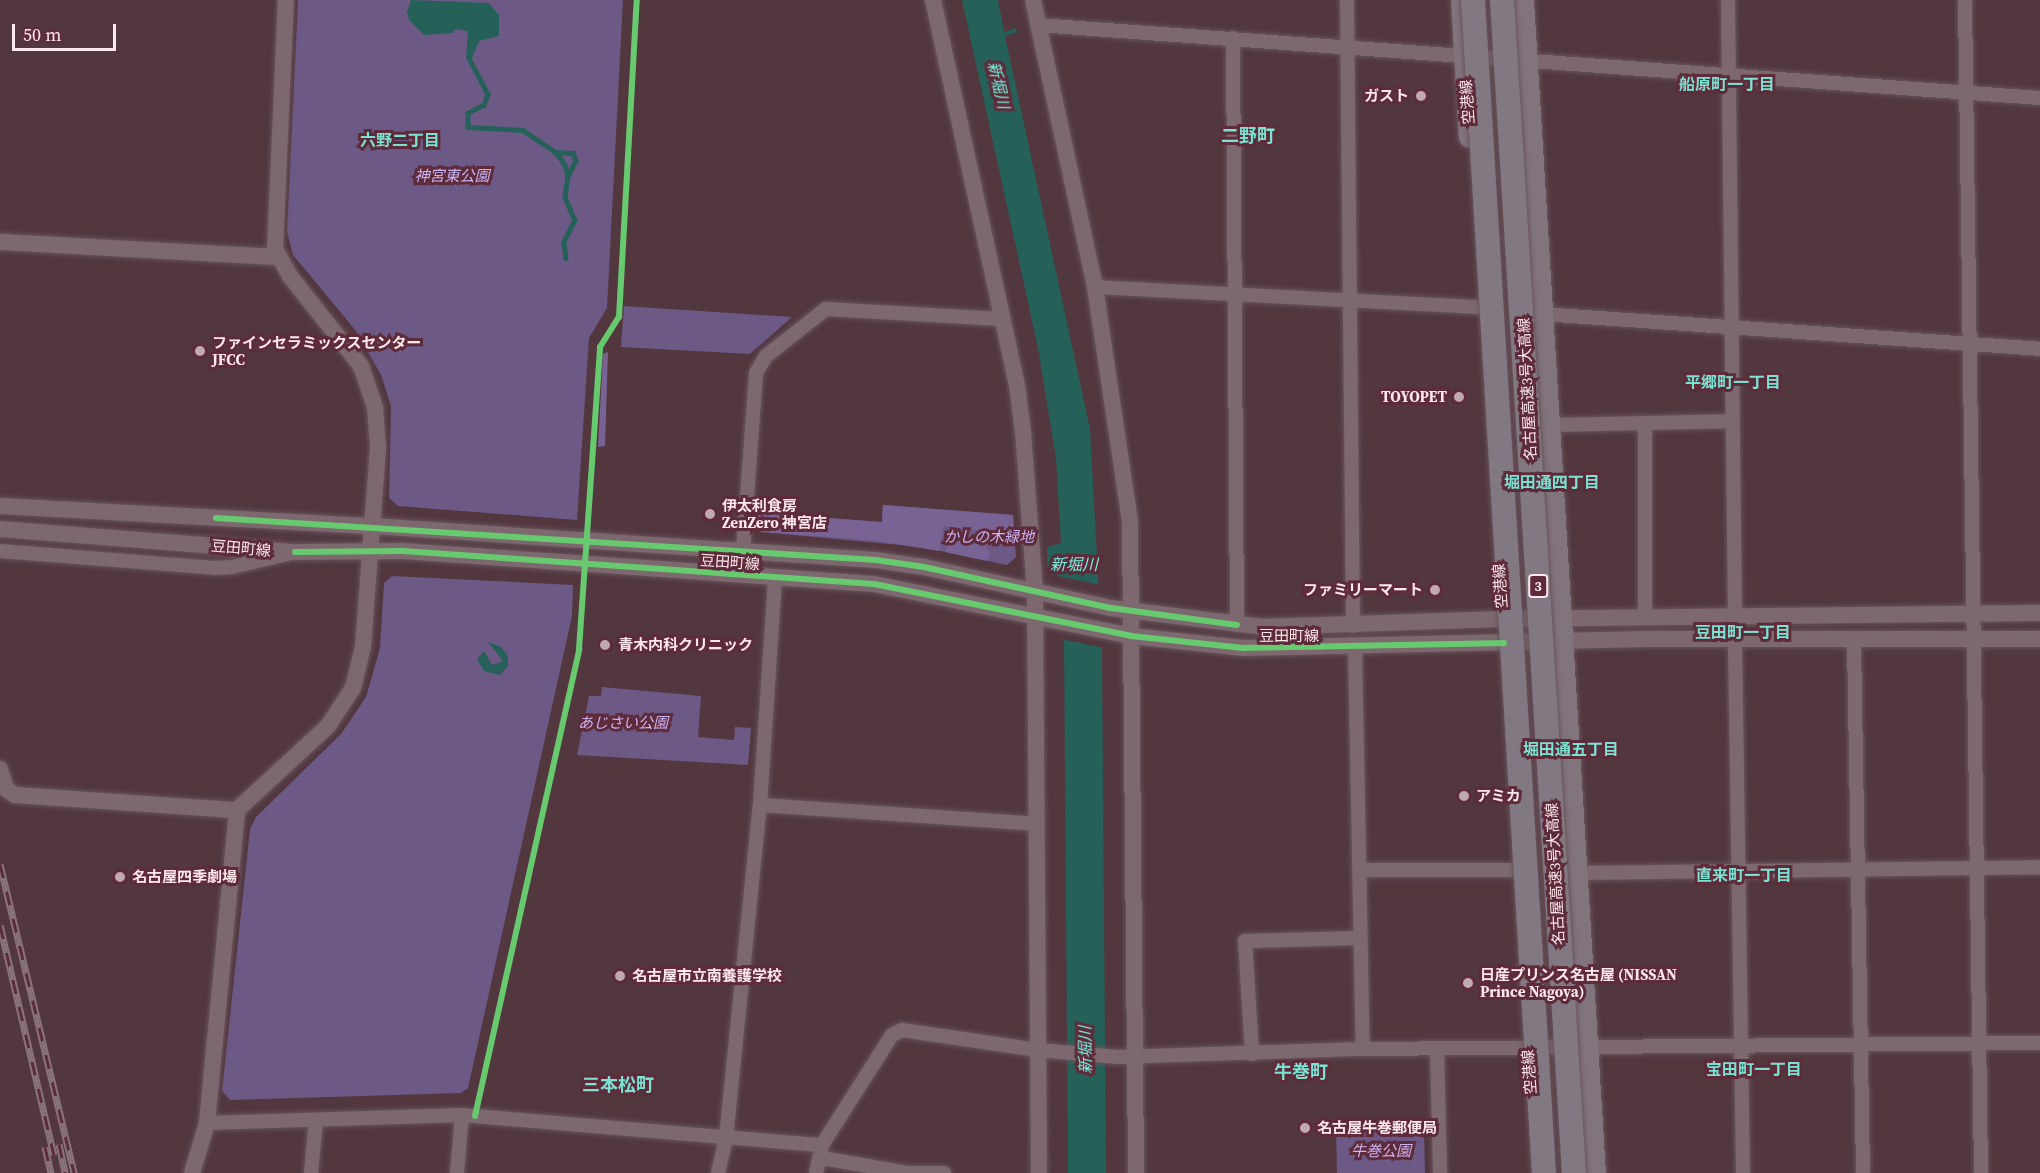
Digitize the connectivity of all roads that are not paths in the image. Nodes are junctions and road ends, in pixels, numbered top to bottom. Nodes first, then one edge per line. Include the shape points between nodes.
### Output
1 (286, 0) edge
2 (933, 0) edge
3 (1033, 0) edge
4 (1347, 0) edge
5 (1461, 0) edge
6 (1473, 0) edge
7 (1502, 0) edge
8 (1523, 0) edge
9 (1728, 0) edge
10 (1965, 0) edge
11 (1038, 25) junction
12 (1233, 38) junction
13 (1347, 46) junction
14 (1464, 53) junction
15 (1526, 59) junction
16 (1729, 75) junction
17 (1966, 93) junction
18 (2040, 98) edge
19 (0, 242) edge
20 (277, 257) junction
21 (1095, 287) junction
22 (1236, 294) junction
23 (1351, 301) junction
24 (1481, 307) junction
25 (1542, 314) junction
26 (1001, 319) junction
27 (1733, 327) junction
28 (1969, 344) junction
29 (2040, 349) edge
30 (1507, 416) dead end
31 (1733, 421) junction
32 (1548, 424) junction
33 (1645, 424) junction
34 (0, 506) edge
35 (372, 526) junction
36 (0, 529) edge
37 (0, 551) edge
38 (743, 551) junction
39 (295, 552) junction
40 (370, 552) junction
41 (775, 577) junction
42 (1035, 592) junction
43 (1131, 612) junction
44 (2040, 613) edge
45 (1972, 614) junction
46 (1035, 615) junction
47 (1735, 616) junction
48 (1645, 617) junction
49 (1563, 618) junction
50 (1502, 619) junction
51 (1237, 625) junction
52 (1353, 626) junction
53 (1131, 636) junction
54 (1972, 639) junction
55 (2040, 639) edge
56 (1735, 641) junction
57 (1854, 641) junction
58 (1564, 642) junction
59 (1504, 643) junction
60 (1354, 647) junction
61 (0, 769) edge
62 (760, 805) junction
63 (237, 810) junction
64 (1036, 824) junction
65 (2040, 867) edge
66 (1976, 868) junction
67 (1359, 870) junction
68 (1515, 870) junction
69 (1858, 870) junction
70 (1738, 871) junction
71 (1578, 873) junction
72 (1360, 938) junction
73 (2040, 1043) edge
74 (1978, 1044) junction
75 (1860, 1046) junction
76 (1528, 1047) junction
77 (1740, 1047) junction
78 (1363, 1049) junction
79 (1437, 1049) junction
80 (1587, 1049) junction
81 (1038, 1050) junction
82 (1252, 1054) junction
83 (1135, 1057) junction
84 (462, 1115) junction
85 (316, 1120) junction
86 (207, 1123) junction
87 (726, 1138) junction
88 (822, 1152) junction
89 (192, 1173) edge
90 (311, 1173) edge
91 (457, 1173) edge
92 (718, 1173) edge
93 (816, 1173) edge
94 (907, 1173) edge
95 (944, 1173) edge
96 (1039, 1173) edge
97 (1136, 1173) edge
98 (1440, 1173) edge
99 (1536, 1173) edge
100 (1544, 1173) edge
101 (1557, 1173) edge
102 (1574, 1173) edge
103 (1595, 1173) edge
104 (1743, 1173) edge
105 (1863, 1173) edge
106 (1981, 1173) edge

1 - 20 street
2 - 26 street
3 - 11 street
4 - 13 street
5 - 14 main road, 空港線
6 - 100 highway, 名古屋高速3号大高線 / 3, bridge
7 - 102 highway, 名古屋高速3号大高線 / 3, bridge
8 - 15 main road
9 - 16 street
10 - 17 street
11 - 12 street
11 - 21 street
12 - 13 street
12 - 22 street
13 - 14 street
13 - 23 street
14 - 15 street
14 - 24 main road, 空港線
15 - 16 street
15 - 25 main road
16 - 17 street
16 - 27 street
17 - 18 street
17 - 28 street
19 - 20 street
20 - 35 street via 361,366 375,407 378,448
21 - 22 street
21 - 43 street via 1130,520
22 - 23 street
22 - 51 street
23 - 24 street
23 - 52 street
24 - 50 main road, 空港線
25 - 27 street
25 - 32 main road
26 - 38 street via 826,309 766,356 756,373
26 - 42 street via 1017,385
27 - 28 street
27 - 31 street
28 - 29 street
28 - 45 street
30 - 101 highway via 1534,720
31 - 33 street
31 - 47 street
32 - 33 street
32 - 49 main road
33 - 48 street
34 - 35 street, 豆田町線
35 - 38 street, 豆田町線
35 - 40 street
36 - 39 street, 豆田町線
37 - 39 street via 214,568
38 - 42 street, 豆田町線 via 924,567
39 - 40 street, 豆田町線
40 - 41 street, 豆田町線 via 403,551
40 - 63 street via 363,647 353,688 328,726
41 - 46 street, 豆田町線 via 874,584
41 - 62 street
42 - 43 street, 豆田町線
42 - 46 street
43 - 51 street, 豆田町線
43 - 53 street
44 - 45 street, 豆田町線
45 - 47 street, 豆田町線
45 - 54 street
46 - 53 street, 豆田町線
46 - 64 street
47 - 48 street, 豆田町線
48 - 49 street, 豆田町線
49 - 50 street, 豆田町線
49 - 58 main road
50 - 52 street, 豆田町線
50 - 59 main road, 空港線
51 - 52 street, 豆田町線
53 - 60 street, 豆田町線 via 1243,648
53 - 83 street
54 - 55 street, 豆田町線
54 - 57 street, 豆田町線
54 - 66 street
56 - 57 street, 豆田町線
56 - 58 street, 豆田町線
56 - 70 street
57 - 69 street
58 - 59 street, 豆田町線
58 - 71 main road
59 - 60 street, 豆田町線
59 - 68 main road, 空港線
60 - 67 street
61 - 63 street via 6,789 15,795
62 - 64 street
62 - 87 street
63 - 86 street
64 - 81 street
65 - 66 street
66 - 69 street
66 - 74 street
67 - 68 street
67 - 72 street
68 - 76 main road, 空港線
69 - 70 street
69 - 75 street
70 - 71 street
70 - 77 street
71 - 80 main road
72 - 78 street
72 - 82 street via 1245,941
73 - 74 street
74 - 75 street
74 - 106 street
75 - 77 street
75 - 105 street
76 - 79 street
76 - 80 street
76 - 99 main road, 空港線
77 - 80 street
77 - 104 street
78 - 79 street
78 - 82 street
79 - 98 street
80 - 103 main road
81 - 83 street
81 - 88 street via 902,1030 892,1035
81 - 96 street
82 - 83 street
83 - 97 street
84 - 85 street
84 - 87 street
84 - 91 street
85 - 86 street
85 - 90 street
86 - 89 street
87 - 88 street
87 - 92 street
88 - 93 street
88 - 94 street
94 - 95 street

